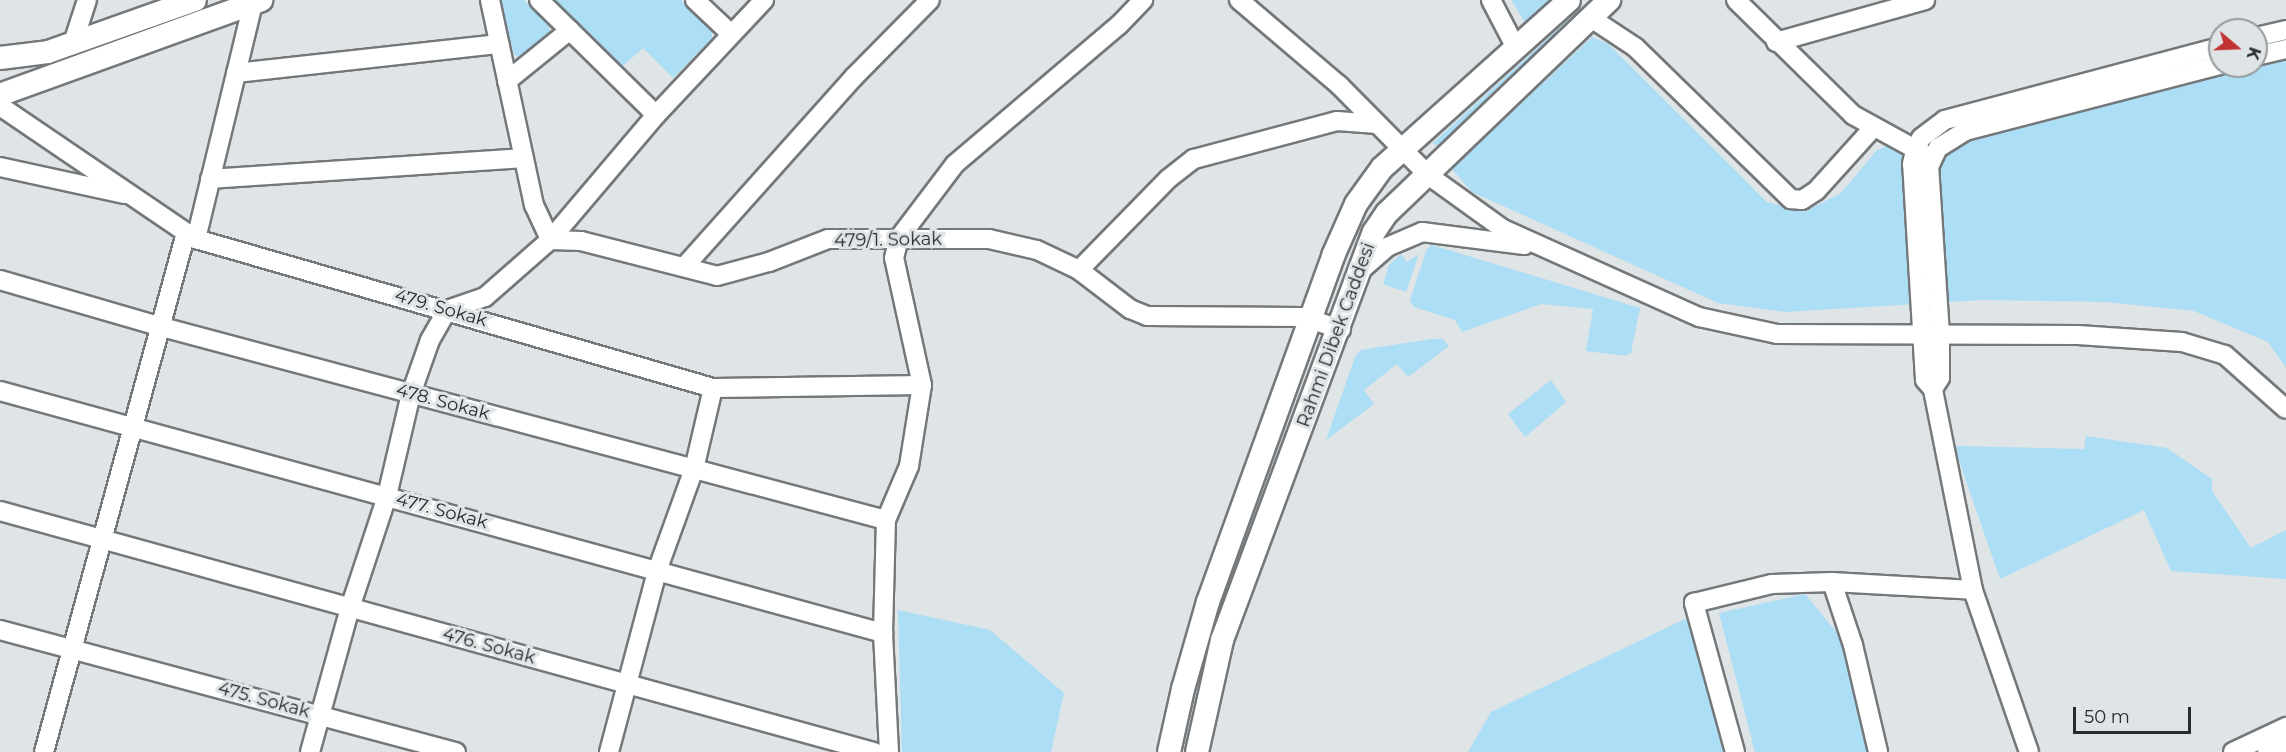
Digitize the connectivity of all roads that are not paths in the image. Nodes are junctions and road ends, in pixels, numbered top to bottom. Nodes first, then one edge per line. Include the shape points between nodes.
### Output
1 (87, 0) edge
2 (195, 0) edge
3 (489, 0) edge
4 (539, 0) edge
5 (695, 0) edge
6 (764, 0) edge
7 (930, 0) edge
8 (1143, 0) edge
9 (1239, 0) edge
10 (1491, 0) edge
11 (1569, 0) edge
12 (1610, 0) edge
13 (1736, 0) edge
14 (1917, 1) edge
15 (257, 2) edge
16 (1591, 18) junction
17 (570, 30) junction
18 (2286, 30) edge
19 (730, 33) junction
20 (2268, 34) edge
21 (1776, 42) junction
22 (73, 43) junction
23 (499, 44) junction
24 (1516, 48) junction
25 (2286, 49) edge
26 (2208, 50) edge
27 (2268, 53) edge
28 (0, 58) edge
29 (0, 65) edge
30 (2208, 68) edge
31 (236, 73) junction
32 (507, 81) junction
33 (1, 99) edge
34 (656, 115) junction
35 (1377, 124) junction
36 (1873, 128) junction
37 (1402, 149) junction
38 (1923, 153) junction
39 (524, 158) junction
40 (0, 167) edge
41 (1427, 174) junction
42 (210, 179) junction
43 (134, 196) junction
44 (191, 236) junction
45 (899, 238) junction
46 (550, 240) junction
47 (1550, 250) junction
48 (684, 267) junction
49 (1079, 270) junction
50 (1357, 273) junction
51 (0, 280) edge
52 (447, 310) junction
53 (1930, 312) junction
54 (1310, 320) junction
55 (162, 327) junction
56 (1341, 329) junction
57 (1959, 335) junction
58 (1898, 336) junction
59 (1931, 336) junction
60 (1932, 363) junction
61 (922, 385) junction
62 (713, 388) junction
63 (0, 391) edge
64 (411, 394) junction
65 (2286, 409) edge
66 (135, 426) junction
67 (694, 469) junction
68 (387, 496) junction
69 (0, 511) edge
70 (886, 520) junction
71 (103, 541) junction
72 (657, 571) junction
73 (1832, 582) junction
74 (1973, 590) junction
75 (350, 609) junction
76 (0, 630) edge
77 (883, 633) junction
78 (73, 649) junction
79 (626, 684) junction
80 (321, 716) junction
81 (2286, 727) edge
82 (2286, 743) edge
83 (44, 752) edge
84 (310, 752) edge
85 (456, 752) edge
86 (609, 752) edge
87 (874, 752) edge
88 (889, 752) edge
89 (1169, 752) edge
90 (1197, 752) edge
91 (1735, 752) edge
92 (1878, 752) edge
93 (2029, 752) edge
94 (2233, 752) edge
95 (2267, 752) edge

1 - 22 street
2 - 22 main road
3 - 23 street
4 - 17 street
5 - 19 street
6 - 19 street
7 - 48 street via 854,77
8 - 45 street via 1119,25 955,164
9 - 35 street via 1339,85
10 - 24 street
11 - 24 main road, Rahmi Dibek Caddesi
12 - 16 main road, Rahmi Dibek Caddesi
13 - 21 street
14 - 21 street
15 - 31 street
15 - 33 main road
16 - 36 street via 1635,47 1791,199 1803,200 1816,191
16 - 41 main road, Rahmi Dibek Caddesi
17 - 32 street
17 - 34 street
18 - 20 street
19 - 34 street
21 - 36 street via 1823,90
22 - 28 main road via 32,56
23 - 31 street
23 - 32 street
24 - 37 main road, Rahmi Dibek Caddesi
25 - 27 street
26 - 38 street via 1945,120 1921,138
29 - 33 main road via 5,76
30 - 38 street via 1965,131
31 - 42 street
32 - 39 street
33 - 43 street, 479. Sokak
34 - 46 street
35 - 37 street
35 - 49 street via 1337,121 1194,159 1168,179
36 - 38 street
37 - 41 street
37 - 54 main road, Rahmi Dibek Caddesi via 1382,168 1356,204
38 - 53 street
39 - 42 street
39 - 46 street via 534,205
40 - 43 street
41 - 47 street via 1503,229
41 - 50 main road, Rahmi Dibek Caddesi via 1387,213
42 - 44 street
43 - 44 street, 479. Sokak
44 - 52 street, 479. Sokak
44 - 55 street
45 - 48 street, 479/1. Sokak via 828,239 769,262 717,276
45 - 49 street, 479/1. Sokak via 989,239 1037,250
45 - 61 street via 894,258
46 - 48 street, 479/1. Sokak via 581,241
46 - 52 street via 485,297
47 - 50 street via 1422,232 1387,247
47 - 58 street via 1700,317 1778,334
49 - 54 street, 479/1. Sokak via 1130,309 1147,315
50 - 56 main road, Rahmi Dibek Caddesi
51 - 55 street, 478. Sokak
52 - 62 street, 479. Sokak
52 - 64 street via 430,340
53 - 57 street
53 - 58 street
53 - 59 street
54 - 56 street, 479/1. Sokak
54 - 89 main road, Rahmi Dibek Caddesi via 1202,620
55 - 64 street, 478. Sokak
55 - 66 street
56 - 90 main road, Rahmi Dibek Caddesi via 1222,640
57 - 59 street
57 - 60 street
57 - 65 street via 2078,335 2182,342 2225,355 2256,378
58 - 59 street
58 - 60 street
59 - 60 street
60 - 74 street via 1940,378 1933,389
61 - 62 street, 479. Sokak
61 - 70 street via 909,466
62 - 67 street
63 - 66 street, 477. Sokak
64 - 67 street, 478. Sokak
64 - 68 street
66 - 68 street, 477. Sokak
66 - 71 street
67 - 70 street, 478. Sokak
67 - 72 street
68 - 72 street, 477. Sokak
68 - 75 street
69 - 71 street, 476. Sokak
70 - 77 street
71 - 75 street, 476. Sokak
71 - 78 street
72 - 77 street, 477. Sokak
72 - 79 street
73 - 74 street
73 - 91 street via 1772,584 1694,603
73 - 92 street via 1853,645
74 - 93 street
75 - 79 street, 476. Sokak
75 - 80 street
76 - 78 street, 475. Sokak
77 - 88 street
78 - 80 street, 475. Sokak
78 - 83 street
79 - 86 street
79 - 87 street, 476. Sokak
80 - 84 street
80 - 85 street, 475. Sokak
81 - 94 street
82 - 95 street

